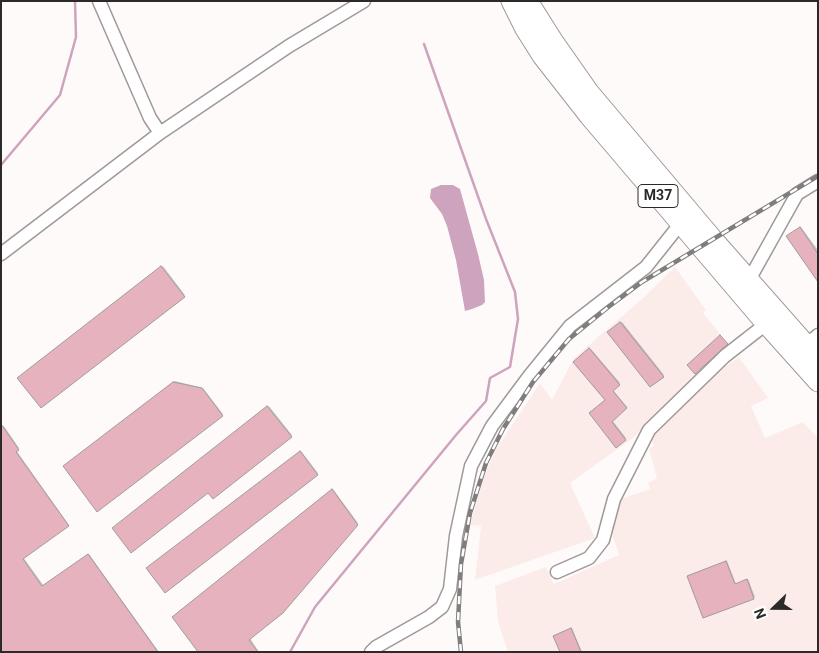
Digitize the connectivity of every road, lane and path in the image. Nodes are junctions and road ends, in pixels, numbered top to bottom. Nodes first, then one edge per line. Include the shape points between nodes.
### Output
1 (99, 1) edge
2 (364, 1) edge
3 (512, 1) edge
4 (528, 1) edge
5 (160, 133) junction
6 (818, 181) edge
7 (681, 223) junction
8 (1, 254) edge
9 (749, 280) junction
10 (766, 324) junction
11 (814, 346) edge
12 (818, 382) edge
13 (557, 572) dead end
14 (371, 652) edge

1 - 5 street via 150,118
2 - 5 street via 289,46
3 - 7 highway, M37 via 542,56
4 - 9 highway, M37 via 590,92
5 - 8 street
6 - 9 street via 797,194
7 - 10 highway, M37
7 - 14 street via 646,267 570,326 492,426 471,466 456,536 450,589 442,607
9 - 11 highway, M37
10 - 12 highway, M37
10 - 13 street via 725,356 649,430 614,499 604,540 590,558

